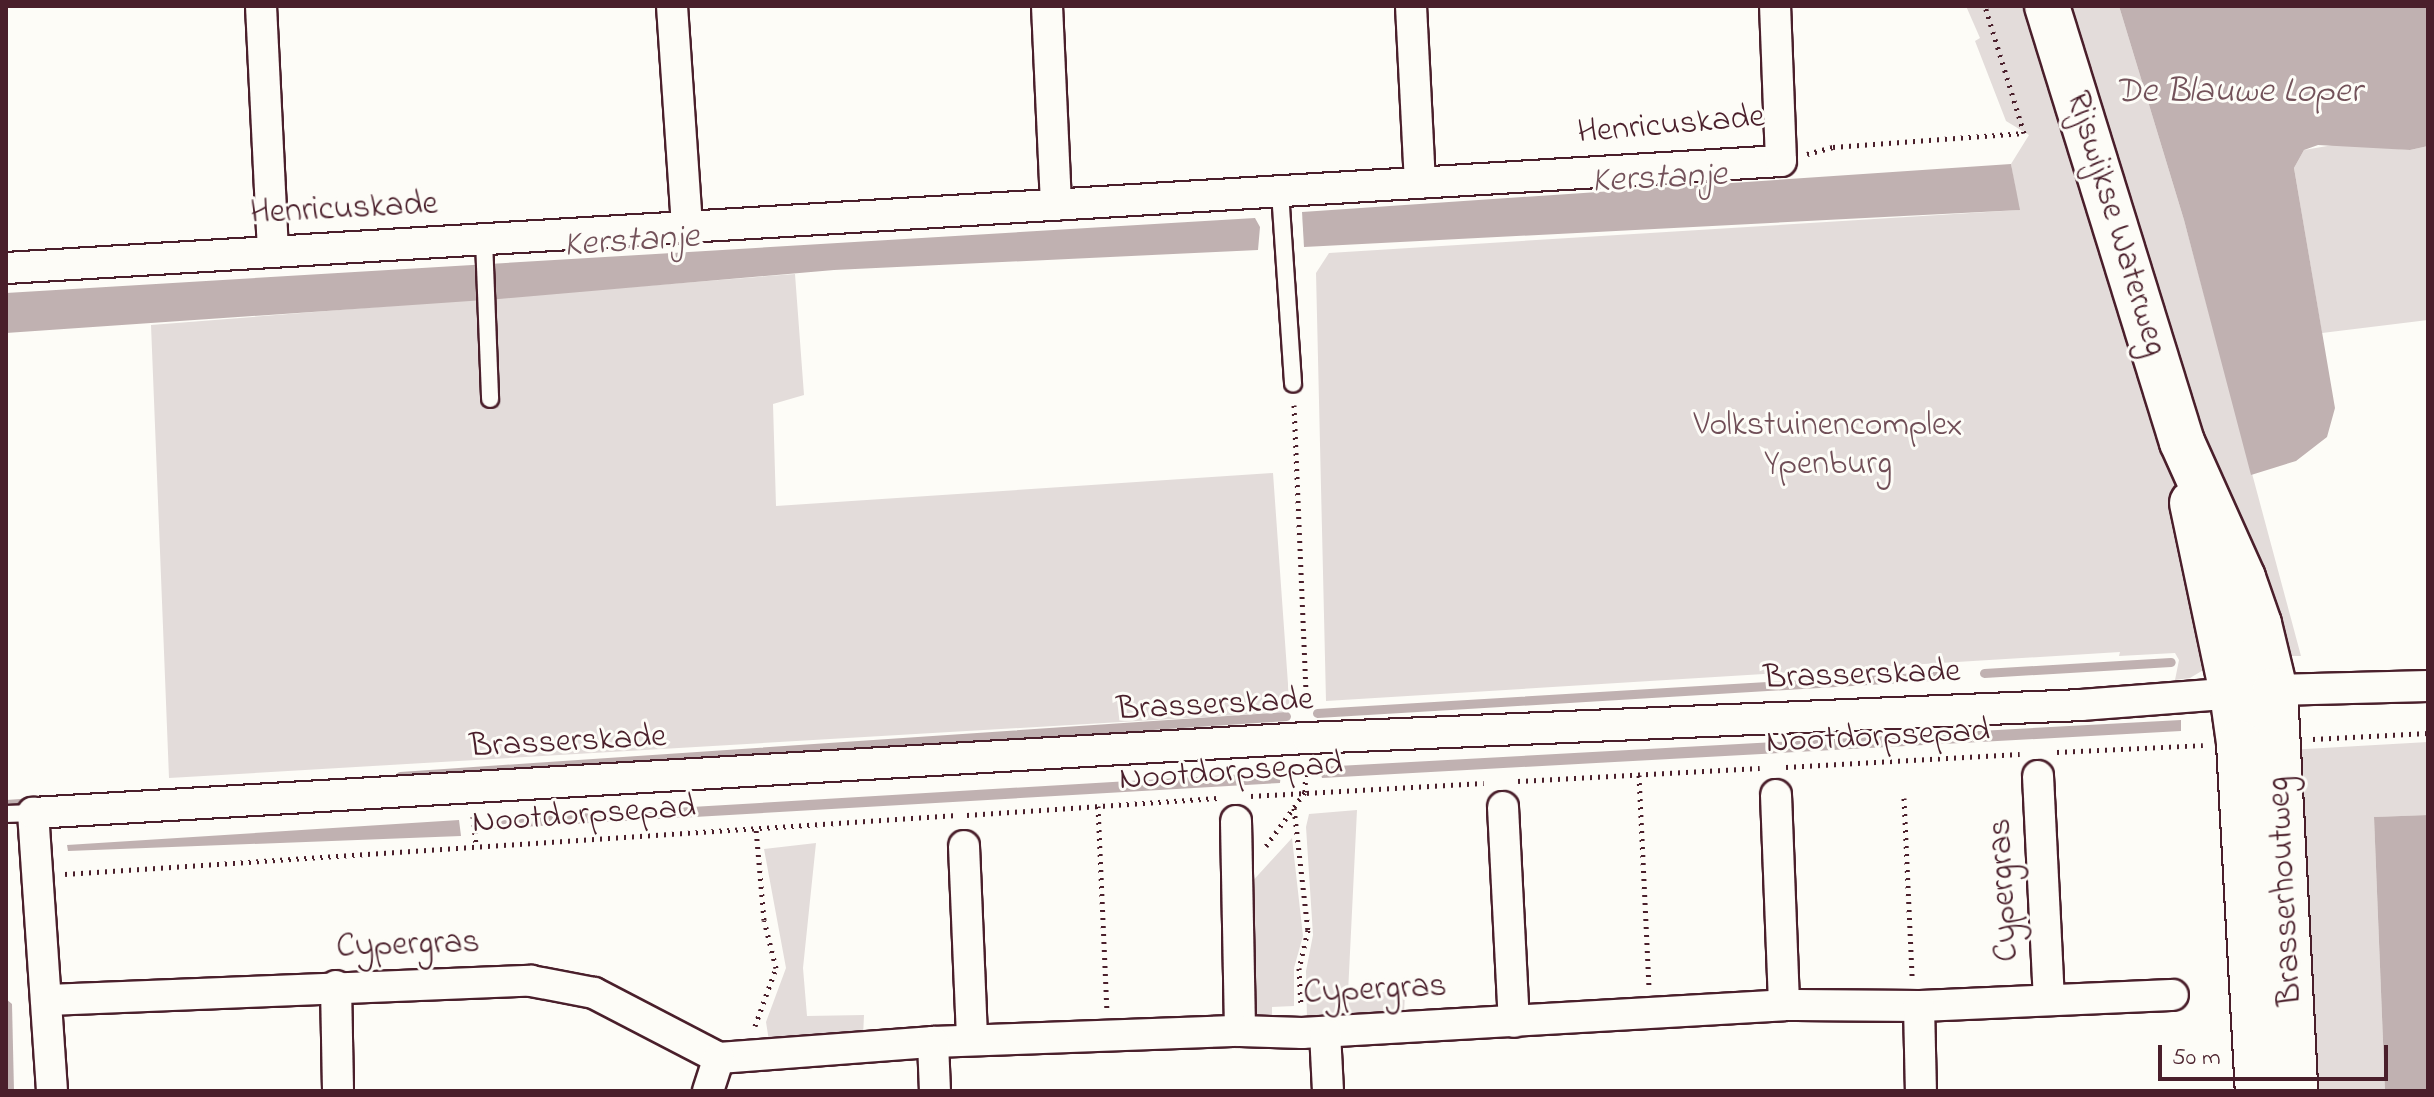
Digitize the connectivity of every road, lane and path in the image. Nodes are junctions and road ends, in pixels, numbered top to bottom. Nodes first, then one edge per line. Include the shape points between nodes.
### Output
1 (261, 6) edge
2 (672, 6) edge
3 (1047, 6) edge
4 (1411, 6) edge
5 (1775, 6) edge
6 (1985, 6) edge
7 (2047, 6) edge
8 (1781, 161) junction
9 (1420, 183) junction
10 (1280, 192) junction
11 (1056, 205) junction
12 (687, 227) junction
13 (273, 252) junction
14 (485, 252) junction
15 (6, 268) edge
16 (1293, 384) joint
17 (490, 399) dead end
18 (2182, 442) junction
19 (2428, 686) edge
20 (2275, 690) junction
21 (2232, 693) junction
22 (2428, 733) edge
23 (1308, 738) junction
24 (2259, 742) junction
25 (2042, 761) junction
26 (1639, 775) junction
27 (1503, 790) junction
28 (1305, 792) junction
29 (1776, 795) dead end
30 (1904, 798) dead end
31 (1234, 805) junction
32 (1098, 806) junction
33 (20, 814) edge
34 (756, 828) junction
35 (964, 846) dead end
36 (38, 876) junction
37 (336, 986) junction
38 (2173, 995) dead end
39 (48, 1000) junction
40 (2049, 1000) junction
41 (1784, 1005) junction
42 (1916, 1006) junction
43 (1650, 1015) junction
44 (1514, 1022) junction
45 (1240, 1031) junction
46 (1313, 1033) junction
47 (1108, 1034) junction
48 (972, 1040) junction
49 (933, 1042) junction
50 (753, 1055) junction
51 (719, 1058) junction
52 (52, 1091) edge
53 (338, 1091) edge
54 (708, 1091) edge
55 (935, 1091) edge
56 (1328, 1091) edge
57 (1921, 1091) edge
58 (2258, 1091) edge
59 (2295, 1091) edge

1 - 13 street
2 - 12 street
3 - 11 street
4 - 9 street
5 - 8 street, Henricuskade
6 - 8 path via 2024,133 1833,147
7 - 18 main road, Rijswijkse Waterweg
8 - 9 street, Henricuskade
9 - 10 street, Henricuskade
10 - 11 street, Henricuskade
10 - 16 lane
11 - 12 street, Henricuskade
12 - 14 street, Henricuskade
13 - 14 street, Henricuskade
13 - 15 street, Henricuskade
14 - 17 lane
16 - 23 path
18 - 20 main road, Rijswijkse Waterweg via 2243,578
18 - 21 main road, Rijswijkse Waterweg
19 - 20 street, Brasserskade
20 - 21 street, Brasserskade
20 - 24 main road, Brasserhoutweg
21 - 23 street, Brasserskade via 2065,706
21 - 24 main road, Brasserhoutweg
22 - 24 path, Nootdorpsepad
23 - 28 path
23 - 33 street, Brasserskade
24 - 25 path, Nootdorpsepad
24 - 58 main road, Brasserhoutweg
24 - 59 main road, Brasserhoutweg
25 - 26 path, Nootdorpsepad
25 - 40 street, Cypergras
26 - 27 path, Nootdorpsepad
26 - 43 path
27 - 28 path, Nootdorpsepad
27 - 44 street
28 - 31 path, Nootdorpsepad
28 - 46 path via 1294,808 1308,930 1299,968
29 - 41 street
30 - 42 path
31 - 32 path, Nootdorpsepad
31 - 45 street
32 - 34 path, Nootdorpsepad
32 - 47 path
33 - 36 street
34 - 36 path, Nootdorpsepad
34 - 50 path via 764,920 776,968 756,1014
35 - 48 street
36 - 39 street
37 - 39 street, Cypergras
37 - 51 street, Cypergras via 531,981 594,993
37 - 53 street
38 - 40 street, Cypergras
39 - 52 street
40 - 42 street, Cypergras
41 - 42 street, Cypergras
41 - 43 street, Cypergras
42 - 57 street
43 - 44 street, Cypergras
44 - 46 street, Cypergras
45 - 46 street, Cypergras
45 - 47 street, Cypergras
46 - 56 street
47 - 48 street, Cypergras
48 - 49 street, Cypergras
49 - 50 street, Cypergras
49 - 55 street
50 - 51 street, Cypergras
51 - 54 street

